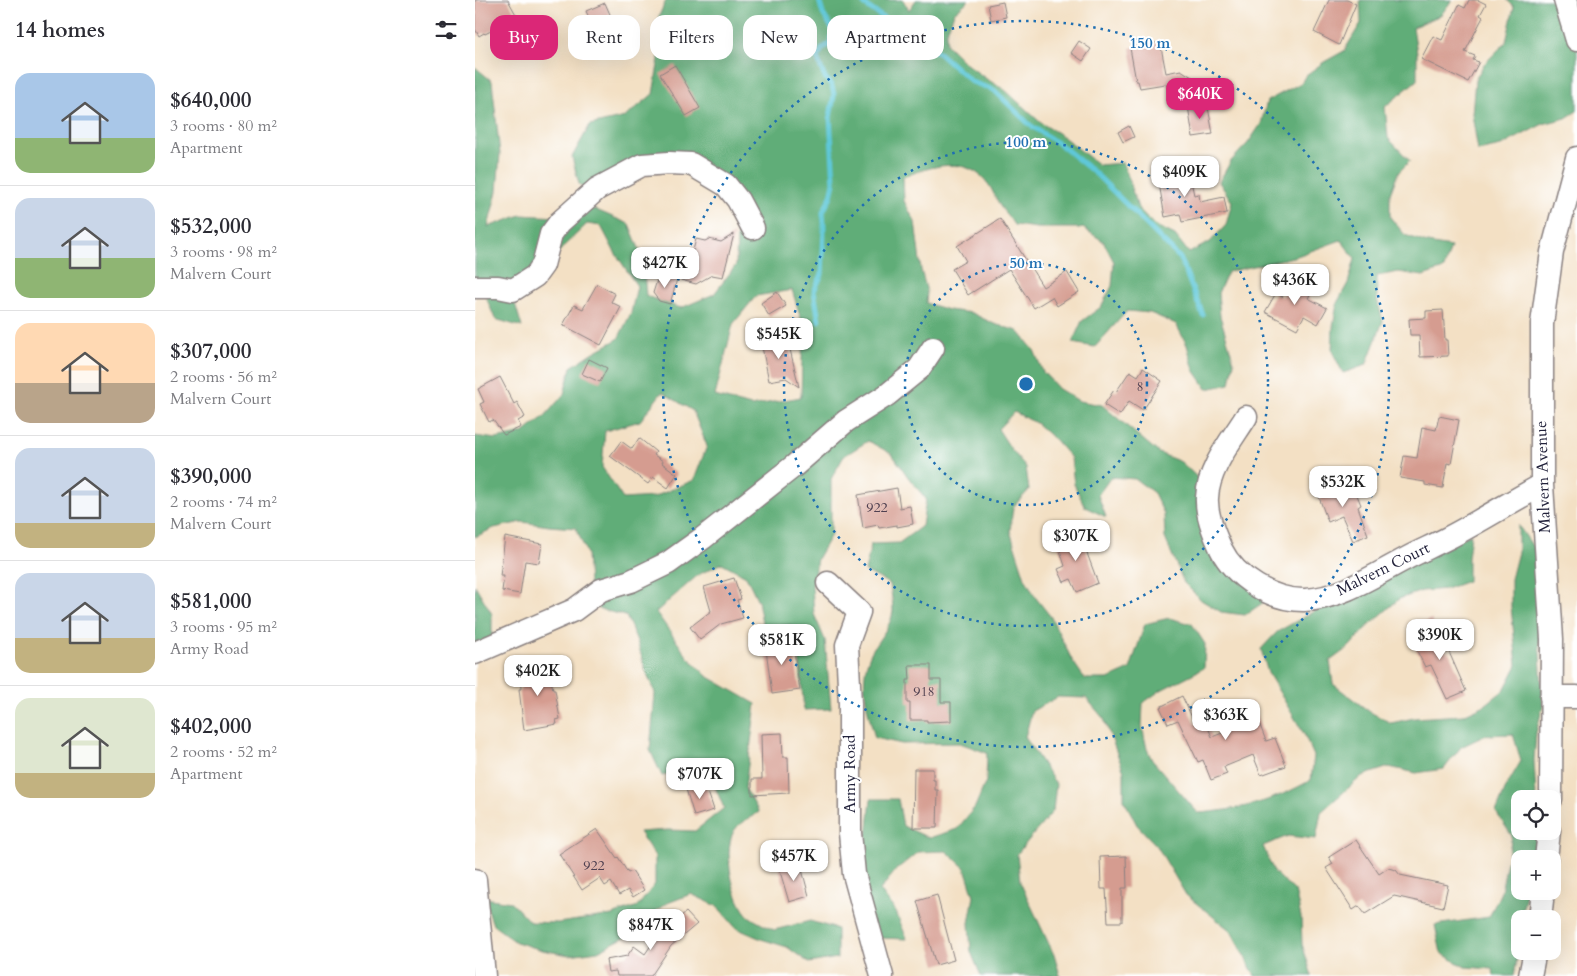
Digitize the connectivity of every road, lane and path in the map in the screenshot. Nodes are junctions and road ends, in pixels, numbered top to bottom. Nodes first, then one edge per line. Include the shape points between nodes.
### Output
1 (1565, 0) edge
2 (1577, 40) edge
3 (1577, 158) edge
4 (753, 228) dead end
5 (475, 287) edge
6 (933, 348) dead end
7 (1246, 417) dead end
8 (1542, 485) junction
9 (828, 584) dead end
10 (475, 654) edge
11 (1551, 696) junction
12 (1577, 697) edge
13 (1551, 790) edge
14 (475, 880) edge
15 (1533, 960) edge
16 (484, 976) edge
17 (883, 976) edge
18 (1530, 976) edge

1 - 2 street
3 - 8 street, Malvern Avenue via 1552,252 1542,324
4 - 5 street via 726,185 691,164 642,165 597,189 560,222 551,234 543,265 535,276 513,290
6 - 10 street via 919,369 887,395 846,421 794,466 668,563 631,582 601,590 574,610
7 - 8 street, Malvern Court via 1211,478 1207,499 1212,527 1222,551 1238,572 1252,584 1287,598 1305,600 1322,597 1360,583
8 - 11 street, Malvern Avenue via 1551,630
9 - 17 street, Army Road via 859,612 847,645 850,833 853,874
11 - 12 street
11 - 13 street, Malvern Avenue
14 - 16 street
15 - 18 street

